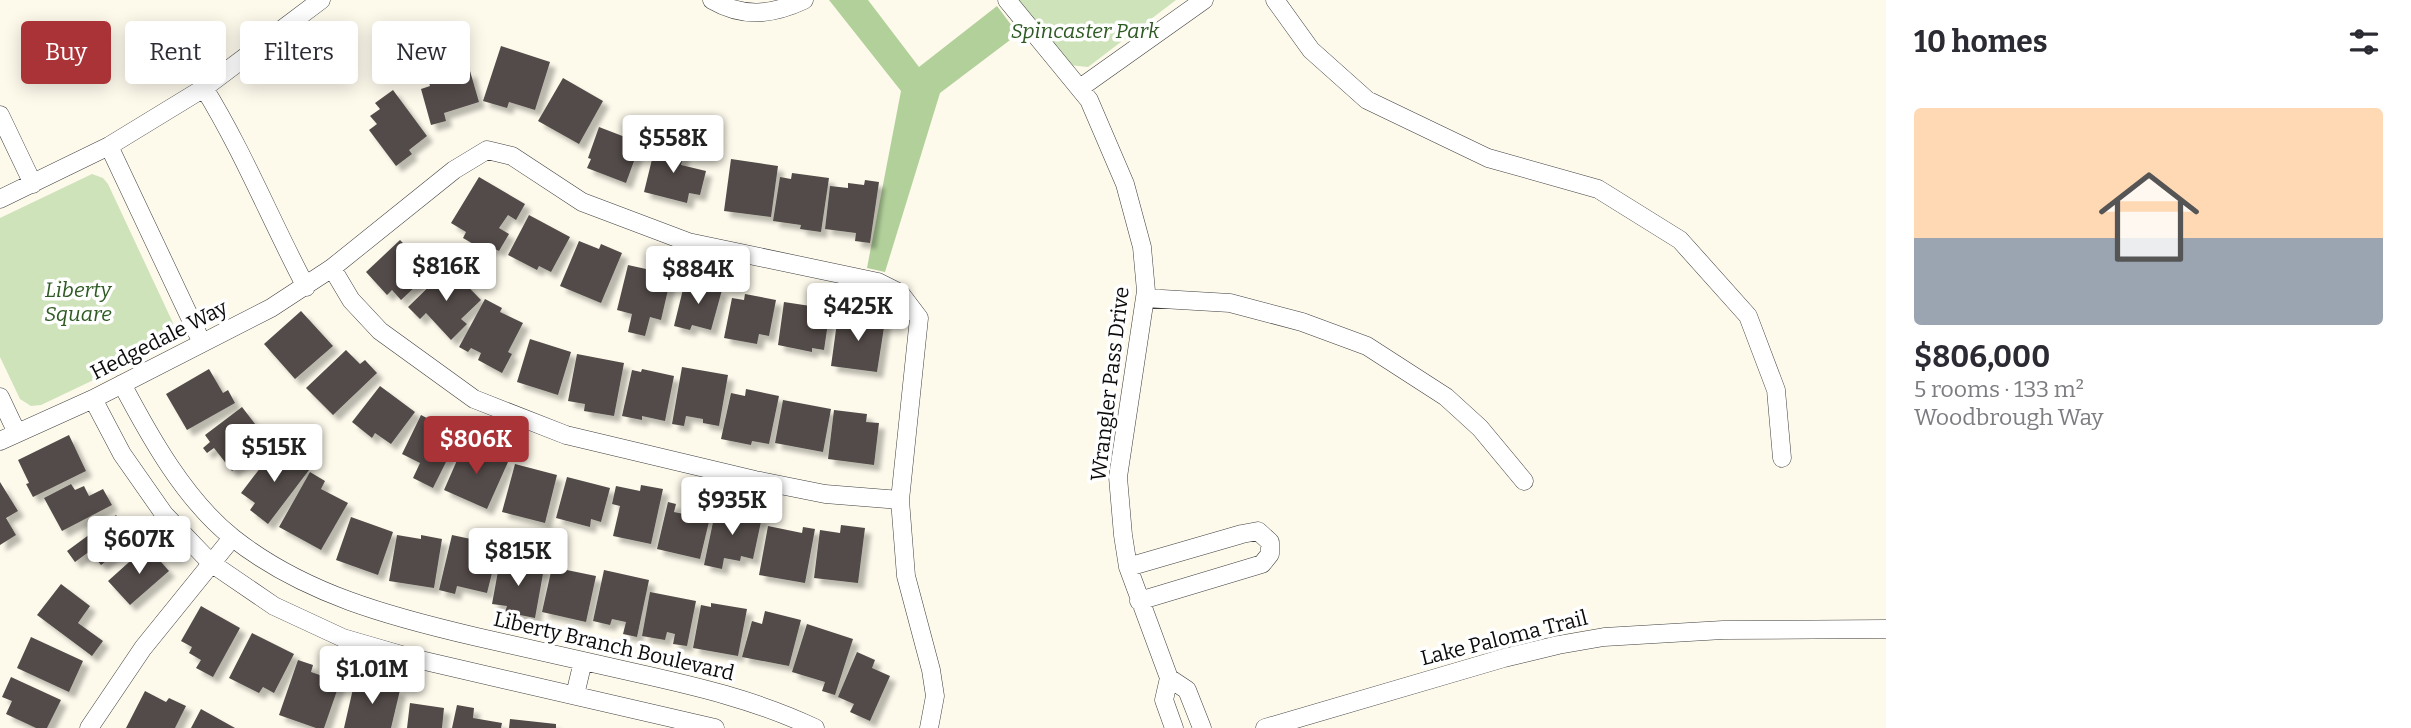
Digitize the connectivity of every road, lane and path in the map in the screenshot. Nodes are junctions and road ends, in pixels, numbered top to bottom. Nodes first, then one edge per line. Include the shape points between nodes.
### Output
1 (321, 0) edge
2 (712, 0) edge
3 (803, 0) edge
4 (1007, 0) edge
5 (1204, 0) edge
6 (1275, 0) edge
7 (204, 88) junction
8 (1080, 88) junction
9 (0, 115) edge
10 (109, 146) junction
11 (33, 184) junction
12 (0, 198) edge
13 (332, 268) junction
14 (306, 287) junction
15 (1145, 298) junction
16 (202, 343) junction
17 (122, 384) junction
18 (0, 397) edge
19 (93, 398) junction
20 (17, 433) junction
21 (0, 441) edge
22 (1782, 458) dead end
23 (1524, 481) dead end
24 (900, 500) junction
25 (232, 538) junction
26 (211, 563) junction
27 (1128, 567) junction
28 (1139, 601) junction
29 (1886, 629) edge
30 (583, 661) junction
31 (1169, 678) junction
32 (575, 695) junction
33 (89, 728) edge
34 (715, 728) edge
35 (815, 728) edge
36 (929, 728) edge
37 (1174, 728) edge
38 (1202, 728) edge
39 (1265, 728) edge

1 - 7 street
2 - 3 street via 725,8 755,13 783,10
4 - 8 street, Wrangler Pass Drive
5 - 8 street
6 - 22 street via 1311,50 1367,100 1488,158 1598,189 1681,240 1748,316 1776,390
7 - 10 street
7 - 14 street
8 - 15 street, Wrangler Pass Drive via 1125,184 1142,247
9 - 11 street
10 - 11 street
10 - 16 street
11 - 12 street
13 - 14 street, Hedgedale Way
13 - 24 street via 351,300 380,331 474,399 518,417 566,435 755,480 825,494
13 - 24 street, Hedgedale Way via 454,170 488,150 512,156 582,202 688,242 878,282 900,293 919,318
14 - 16 street, Hedgedale Way
15 - 23 street via 1230,303 1367,346 1446,397 1480,428
15 - 27 street, Wrangler Pass Drive via 1118,477
16 - 17 street, Hedgedale Way
17 - 19 street, Hedgedale Way
17 - 25 street, Liberty Branch Boulevard via 150,437 189,493
18 - 20 street
19 - 20 street, Hedgedale Way
19 - 26 street via 122,454 157,504
20 - 21 street, Hedgedale Way
24 - 36 street via 906,576 935,696
25 - 26 street
25 - 30 street, Liberty Branch Boulevard via 294,578 355,605
26 - 32 street via 274,606 343,638
26 - 33 street via 143,648
27 - 28 street, Wrangler Pass Drive
27 - 28 street via 1258,531 1270,542 1270,554 1262,564
28 - 31 street, Wrangler Pass Drive
29 - 39 street, Lake Paloma Trail via 1723,630 1604,637 1504,658
30 - 32 street
30 - 35 street, Liberty Branch Boulevard via 707,689 777,710
31 - 37 street, Wrangler Pass Drive via 1164,700
31 - 38 street, Wrangler Pass Drive via 1187,690
32 - 34 street

